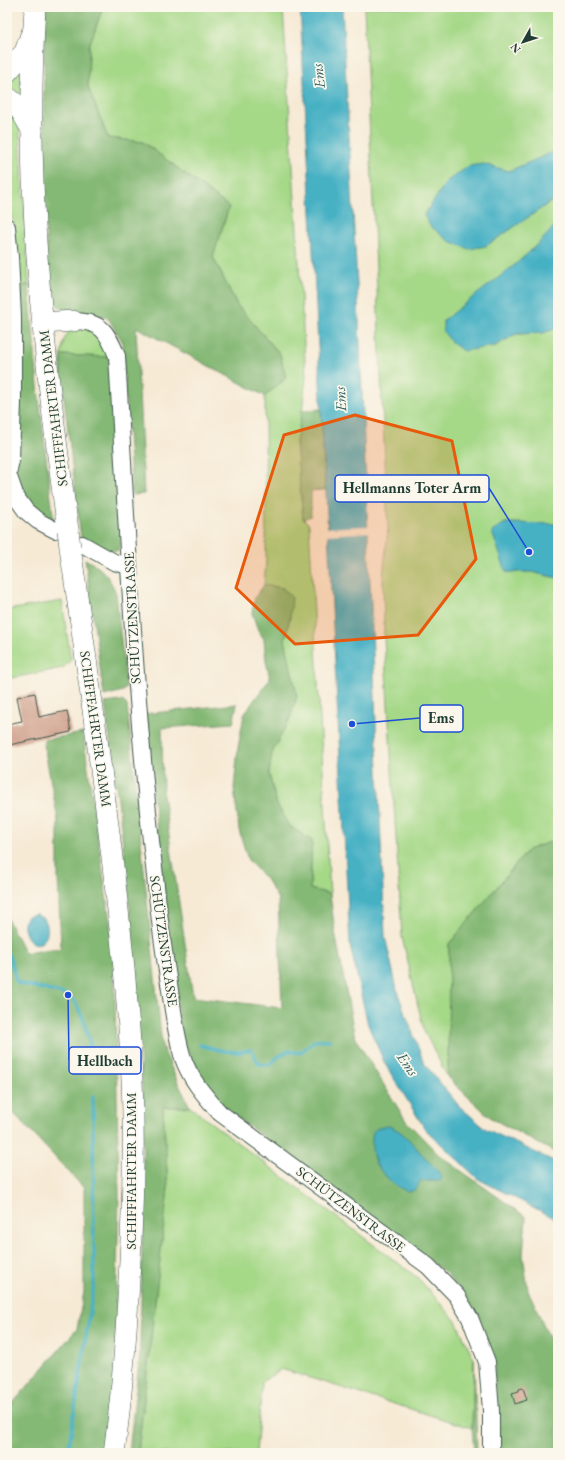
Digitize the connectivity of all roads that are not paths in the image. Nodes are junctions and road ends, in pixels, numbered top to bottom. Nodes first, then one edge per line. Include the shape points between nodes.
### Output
1 (35, 7) edge
2 (34, 29) junction
3 (7, 72) edge
4 (7, 97) edge
5 (32, 130) junction
6 (7, 227) edge
7 (73, 321) joint
8 (43, 323) junction
9 (69, 538) junction
10 (129, 566) junction
11 (114, 1453) edge
12 (491, 1453) edge

1 - 2 main road, SCHIFFFAHRTER DAMM
2 - 3 main road via 25,52
2 - 5 main road, SCHIFFFAHRTER DAMM
4 - 5 main road via 18,106
5 - 8 main road, SCHIFFFAHRTER DAMM via 34,207
6 - 9 street via 13,316 13,403 8,474 16,497 26,511 38,521
7 - 8 main road
7 - 10 street, SCHÜTZENSTRASSE via 86,321 101,328 111,341 117,356
8 - 9 main road, SCHIFFFAHRTER DAMM
9 - 10 street via 114,562
9 - 11 main road, SCHIFFFAHRTER DAMM via 122,946 133,1114 133,1201 127,1318 120,1414
10 - 12 street, SCHÜTZENSTRASSE via 136,694 151,842 164,951 176,1033 182,1056 203,1094 220,1112 428,1266 457,1296 470,1318 487,1362

